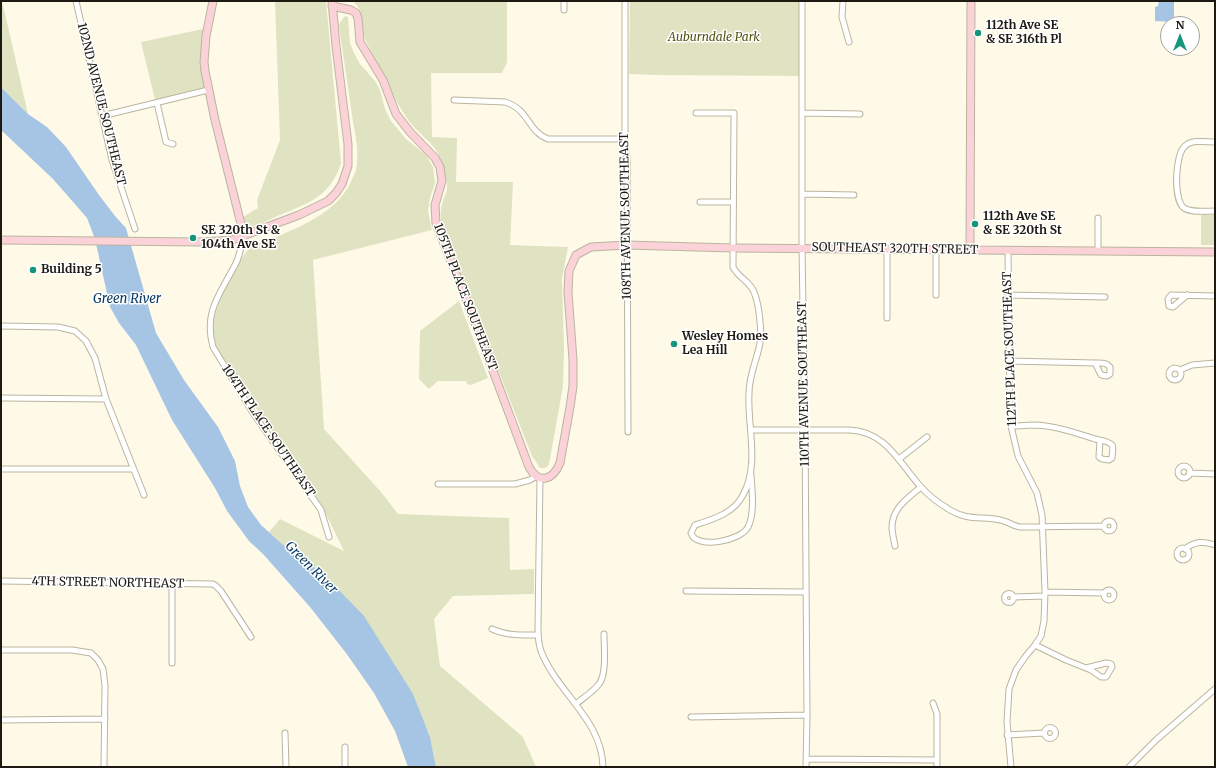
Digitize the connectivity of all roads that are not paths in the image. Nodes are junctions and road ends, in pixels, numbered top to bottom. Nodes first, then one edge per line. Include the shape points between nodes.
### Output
1 (76, 1) edge
2 (213, 1) edge
3 (564, 1) edge
4 (625, 1) edge
5 (802, 1) edge
6 (843, 1) edge
7 (971, 1) edge
8 (332, 4) edge
9 (564, 10) dead end
10 (849, 42) dead end
11 (208, 90) junction
12 (454, 100) dead end
13 (157, 103) junction
14 (696, 113) dead end
15 (802, 113) junction
16 (860, 114) dead end
17 (102, 116) junction
18 (625, 139) junction
19 (1215, 142) edge
20 (173, 144) dead end
21 (802, 194) junction
22 (854, 195) dead end
23 (700, 202) dead end
24 (734, 202) junction
25 (1215, 211) edge
26 (1098, 218) dead end
27 (135, 229) dead end
28 (244, 236) junction
29 (1, 240) edge
30 (627, 244) junction
31 (733, 248) junction
32 (802, 248) junction
33 (888, 248) junction
34 (936, 249) junction
35 (970, 249) junction
36 (1008, 250) junction
37 (1098, 250) junction
38 (1215, 252) edge
39 (936, 295) dead end
40 (1008, 295) junction
41 (1187, 295) dead end
42 (1215, 296) edge
43 (1105, 297) dead end
44 (887, 318) dead end
45 (1, 326) edge
46 (1010, 361) junction
47 (1095, 363) dead end
48 (1215, 364) edge
49 (1180, 370) dead end
50 (1, 398) edge
51 (106, 399) junction
52 (1011, 426) junction
53 (805, 429) junction
54 (750, 430) junction
55 (628, 432) dead end
56 (927, 437) dead end
57 (1100, 440) dead end
58 (899, 459) junction
59 (1, 469) edge
60 (133, 469) junction
61 (1189, 473) dead end
62 (1215, 474) edge
63 (751, 475) junction
64 (538, 477) junction
65 (438, 484) dead end
66 (921, 487) junction
67 (144, 495) dead end
68 (1043, 526) junction
69 (1103, 526) dead end
70 (329, 537) dead end
71 (1215, 545) edge
72 (895, 546) dead end
73 (1185, 549) dead end
74 (1, 581) edge
75 (172, 583) junction
76 (686, 592) dead end
77 (806, 592) junction
78 (1104, 593) dead end
79 (1044, 594) junction
80 (1013, 597) dead end
81 (492, 629) dead end
82 (604, 634) dead end
83 (538, 635) junction
84 (251, 637) dead end
85 (1035, 645) junction
86 (1, 650) edge
87 (172, 663) dead end
88 (1086, 668) dead end
89 (1215, 689) edge
90 (933, 703) dead end
91 (576, 704) junction
92 (807, 715) junction
93 (691, 717) dead end
94 (105, 719) junction
95 (1, 720) edge
96 (285, 733) dead end
97 (1044, 733) dead end
98 (1007, 734) junction
99 (345, 747) dead end
100 (806, 759) junction
101 (937, 760) junction
102 (104, 767) edge
103 (286, 767) edge
104 (345, 767) edge
105 (603, 767) edge
106 (806, 767) edge
107 (937, 767) edge
108 (1010, 767) edge
109 (1129, 767) edge

1 - 17 street, 102ND AVENUE SOUTHEAST
2 - 11 street via 204,54
3 - 9 street
4 - 18 street, 108TH AVENUE SOUTHEAST
5 - 15 street, 110TH AVENUE SOUTHEAST
6 - 10 street via 843,23
7 - 35 street
8 - 28 street via 348,144 346,176 328,201
8 - 64 street, 105TH PLACE SOUTHEAST via 356,14 360,41 383,80 396,114 440,167 442,181 435,211 438,229 527,463
11 - 13 street
11 - 28 street
12 - 18 street via 512,104 543,137 548,139
13 - 17 street
13 - 20 street via 166,142
14 - 24 street via 734,113
15 - 16 street
15 - 21 street, 110TH AVENUE SOUTHEAST
17 - 27 street, 102ND AVENUE SOUTHEAST via 112,160
18 - 30 street, 108TH AVENUE SOUTHEAST
19 - 25 street via 1195,142 1184,147 1179,155 1177,168 1178,195 1183,207
21 - 22 street
21 - 32 street, 110TH AVENUE SOUTHEAST
23 - 24 street
24 - 31 street
26 - 37 street
28 - 29 street via 222,242
28 - 70 street, 104TH PLACE SOUTHEAST via 236,262 211,315 210,335 213,347 253,414 320,510
30 - 31 street, SOUTHEAST 320TH STREET
30 - 55 street, 108TH AVENUE SOUTHEAST
30 - 64 street, SOUTHEAST 320TH STREET via 591,247 576,255 570,267 568,276 573,373 570,407 557,470 548,478
31 - 32 street, SOUTHEAST 320TH STREET
31 - 54 street via 734,270 755,293 761,336 750,379
32 - 33 street, SOUTHEAST 320TH STREET
32 - 53 street, 110TH AVENUE SOUTHEAST
33 - 34 street, SOUTHEAST 320TH STREET
33 - 44 street
34 - 35 street, SOUTHEAST 320TH STREET
34 - 39 street
35 - 36 street, SOUTHEAST 320TH STREET
36 - 37 street, SOUTHEAST 320TH STREET
36 - 40 street, 112TH PLACE SOUTHEAST
37 - 38 street, SOUTHEAST 320TH STREET
40 - 43 street
40 - 46 street, 112TH PLACE SOUTHEAST
41 - 42 street
45 - 51 street via 51,326 75,332 88,344 95,358
46 - 47 street
46 - 52 street, 112TH PLACE SOUTHEAST
48 - 49 street
50 - 51 street
51 - 60 street
52 - 57 street via 1052,427
52 - 68 street, 112TH PLACE SOUTHEAST via 1018,456 1040,502
53 - 54 street
53 - 58 street via 864,432 880,441
53 - 77 street, 110TH AVENUE SOUTHEAST
54 - 63 street
56 - 58 street
58 - 66 street
59 - 60 street
60 - 67 street
61 - 62 street
63 - 63 street via 736,506 713,520 696,524 691,533 692,537 701,541 722,541 738,537 745,531 749,526 752,507
64 - 65 street via 515,484
64 - 83 street
66 - 68 street via 943,506 963,516 1001,520 1020,527
66 - 72 street via 900,505 895,514 892,526
68 - 69 street
68 - 79 street, 112TH PLACE SOUTHEAST
71 - 73 street via 1198,542
74 - 75 street, 4TH STREET NORTHEAST
75 - 84 street, 4TH STREET NORTHEAST via 215,585
75 - 87 street
76 - 77 street
77 - 92 street, 110TH AVENUE SOUTHEAST
78 - 79 street
79 - 80 street
79 - 85 street, 112TH PLACE SOUTHEAST via 1042,630
81 - 83 street via 501,634
82 - 91 street via 602,679
83 - 91 street via 543,656
85 - 88 street
85 - 98 street, 112TH PLACE SOUTHEAST via 1019,664 1012,679 1008,700
86 - 94 street via 72,650 95,656 101,664 104,676
89 - 109 street
90 - 101 street via 937,714
91 - 105 street via 596,734 602,752
92 - 93 street
92 - 100 street, 110TH AVENUE SOUTHEAST
94 - 95 street
94 - 102 street
96 - 103 street
97 - 98 street
98 - 108 street, 112TH PLACE SOUTHEAST
99 - 104 street
100 - 101 street
100 - 106 street, 110TH AVENUE SOUTHEAST
101 - 107 street

